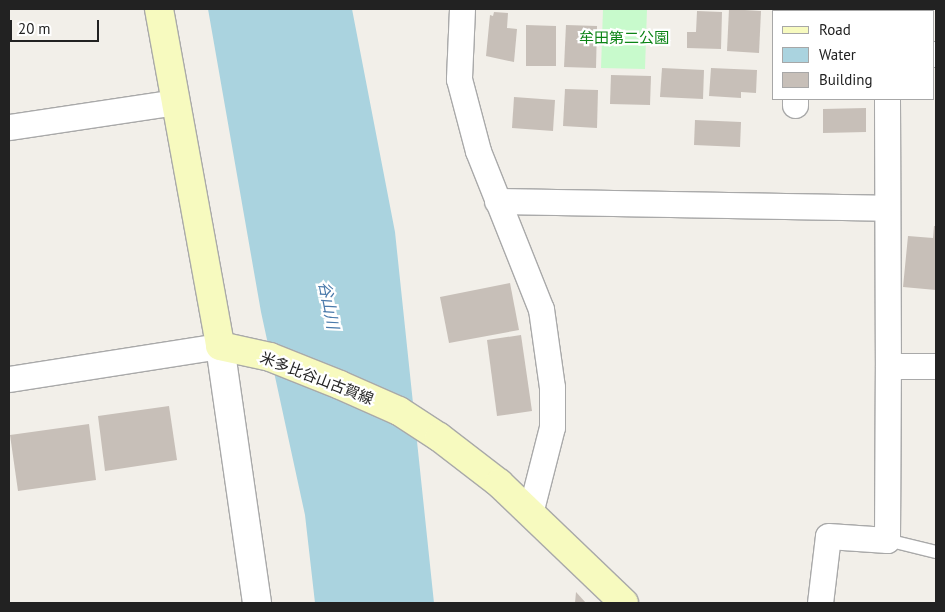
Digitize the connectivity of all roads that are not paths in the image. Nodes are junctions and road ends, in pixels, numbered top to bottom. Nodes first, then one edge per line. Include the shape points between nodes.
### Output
1 (159, 9) edge
2 (462, 9) edge
3 (886, 100) edge
4 (176, 102) junction
5 (9, 128) edge
6 (497, 201) junction
7 (887, 208) junction
8 (220, 346) junction
9 (888, 366) junction
10 (936, 366) edge
11 (9, 379) edge
12 (530, 513) junction
13 (887, 540) junction
14 (936, 552) edge
15 (257, 603) edge
16 (624, 603) edge
17 (820, 603) edge

1 - 4 main road
2 - 6 street via 459,79 478,151
3 - 7 street
4 - 5 street
4 - 8 main road
6 - 7 street
6 - 12 street via 541,309 552,386 552,428
7 - 9 street
8 - 11 street
8 - 12 main road, 米多比谷山古賀線 via 270,357 399,411 499,483
8 - 15 street
9 - 10 street
9 - 13 street
12 - 16 main road, 米多比谷山古賀線
13 - 14 lane
13 - 17 street via 828,536

